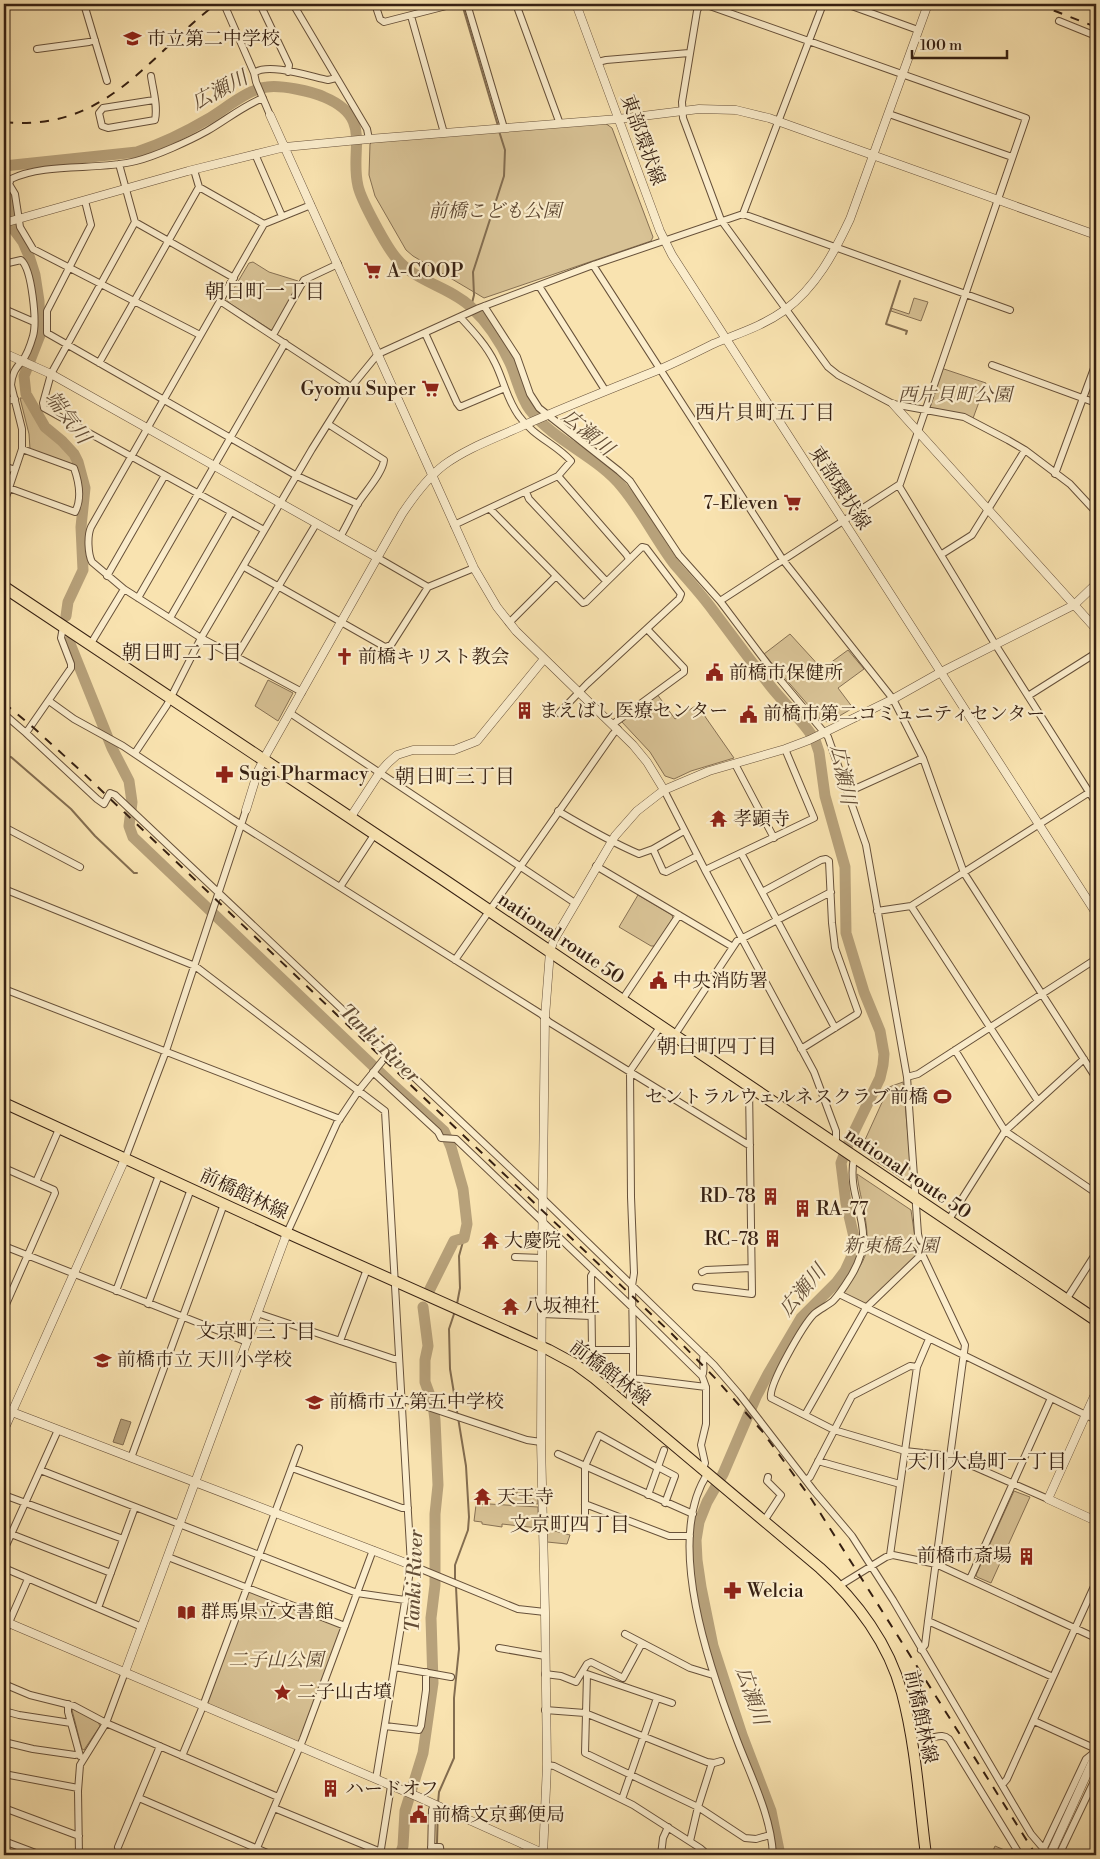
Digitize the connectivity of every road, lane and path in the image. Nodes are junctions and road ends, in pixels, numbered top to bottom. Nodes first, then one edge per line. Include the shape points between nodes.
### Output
1 (84, 4) edge
2 (224, 4) edge
3 (260, 4) edge
4 (293, 4) edge
5 (376, 4) edge
6 (454, 4) edge
7 (466, 4) edge
8 (516, 4) edge
9 (576, 4) edge
10 (700, 4) edge
11 (704, 4) edge
12 (823, 4) edge
13 (846, 4) edge
14 (928, 4) edge
15 (433, 6) edge
16 (411, 16) junction
17 (1059, 22) dead end
18 (918, 30) junction
19 (1096, 36) edge
20 (95, 40) junction
21 (809, 41) junction
22 (37, 49) dead end
23 (689, 53) junction
24 (598, 62) junction
25 (288, 72) junction
26 (254, 73) junction
27 (904, 74) junction
28 (151, 76) dead end
29 (336, 78) junction
30 (108, 81) dead end
31 (263, 97) junction
32 (154, 100) junction
33 (681, 111) junction
34 (888, 114) junction
35 (270, 115) joint
36 (618, 119) junction
37 (778, 121) junction
38 (560, 124) junction
39 (500, 128) junction
40 (444, 132) junction
41 (367, 139) junction
42 (285, 147) junction
43 (255, 154) junction
44 (873, 156) junction
45 (1012, 157) junction
46 (119, 164) junction
47 (194, 170) junction
48 (199, 187) junction
49 (125, 189) junction
50 (997, 200) junction
51 (85, 201) junction
52 (311, 205) junction
53 (743, 214) junction
54 (282, 216) junction
55 (18, 218) junction
56 (722, 220) junction
57 (135, 222) junction
58 (4, 223) edge
59 (264, 224) junction
60 (1096, 235) edge
61 (168, 241) junction
62 (664, 241) junction
63 (837, 247) junction
64 (4, 264) edge
65 (338, 264) junction
66 (593, 265) junction
67 (69, 267) junction
68 (234, 278) junction
69 (101, 283) junction
70 (539, 286) junction
71 (965, 294) junction
72 (134, 301) junction
73 (220, 301) junction
74 (481, 307) junction
75 (786, 309) junction
76 (4, 310) edge
77 (1010, 310) dead end
78 (460, 317) junction
79 (34, 322) junction
80 (425, 333) junction
81 (200, 335) junction
82 (273, 335) junction
83 (725, 339) junction
84 (285, 343) junction
85 (67, 345) junction
86 (4, 353) edge
87 (378, 354) junction
88 (26, 363) junction
89 (99, 363) junction
90 (1096, 363) edge
91 (992, 365) dead end
92 (660, 369) junction
93 (51, 374) junction
94 (351, 387) junction
95 (505, 388) junction
96 (605, 390) junction
97 (1084, 398) junction
98 (14, 399) junction
99 (164, 400) junction
100 (4, 402) edge
101 (1096, 403) edge
102 (892, 404) junction
103 (926, 411) junction
104 (545, 415) junction
105 (529, 423) junction
106 (328, 424) junction
107 (147, 428) junction
108 (918, 431) junction
109 (231, 437) junction
110 (22, 450) junction
111 (1025, 450) junction
112 (131, 456) junction
113 (214, 465) junction
114 (4, 466) edge
115 (15, 470) junction
116 (1055, 474) junction
117 (164, 475) junction
118 (297, 476) junction
119 (432, 476) junction
120 (558, 476) junction
121 (899, 486) junction
122 (9, 488) junction
123 (526, 492) junction
124 (199, 493) junction
125 (4, 502) edge
126 (281, 504) junction
127 (358, 504) junction
128 (490, 509) junction
129 (989, 509) junction
130 (232, 512) junction
131 (1096, 512) edge
132 (843, 522) junction
133 (316, 524) junction
134 (454, 525) junction
135 (264, 530) junction
136 (340, 537) junction
137 (942, 554) junction
138 (378, 558) junction
139 (629, 559) junction
140 (783, 560) junction
141 (244, 567) junction
142 (474, 568) junction
143 (107, 576) junction
144 (555, 577) junction
145 (606, 581) junction
146 (1096, 584) edge
147 (278, 586) junction
148 (4, 587) edge
149 (428, 587) junction
150 (124, 589) junction
151 (138, 598) junction
152 (720, 601) junction
153 (1074, 604) junction
154 (170, 618) junction
155 (342, 622) junction
156 (509, 623) junction
157 (62, 627) junction
158 (1096, 628) edge
159 (647, 629) junction
160 (201, 638) junction
161 (996, 644) junction
162 (90, 645) junction
163 (1096, 653) edge
164 (236, 657) junction
165 (544, 659) junction
166 (941, 672) junction
167 (302, 692) junction
168 (579, 692) junction
169 (1028, 696) junction
170 (170, 697) junction
171 (893, 699) junction
172 (49, 701) junction
173 (290, 712) junction
174 (559, 713) dead end
175 (4, 714) edge
176 (616, 726) junction
177 (26, 733) junction
178 (821, 734) junction
179 (785, 749) junction
180 (135, 754) junction
181 (923, 758) junction
182 (263, 759) junction
183 (735, 764) junction
184 (380, 772) junction
185 (1096, 788) edge
186 (664, 790) junction
187 (848, 792) junction
188 (1090, 792) junction
189 (1096, 803) edge
190 (246, 810) joint
191 (558, 811) junction
192 (350, 818) junction
193 (242, 824) junction
194 (1039, 824) junction
195 (4, 827) edge
196 (684, 831) junction
197 (374, 835) junction
198 (774, 838) junction
199 (612, 841) junction
200 (653, 849) junction
201 (741, 854) junction
202 (697, 856) junction
203 (520, 865) junction
204 (596, 866) junction
205 (80, 867) dead end
206 (705, 870) junction
207 (964, 873) junction
208 (340, 887) junction
209 (4, 888) edge
210 (762, 892) junction
211 (831, 892) junction
212 (219, 894) junction
213 (575, 903) junction
214 (911, 906) junction
215 (489, 910) junction
216 (877, 911) junction
217 (1096, 913) edge
218 (679, 915) junction
219 (777, 920) junction
220 (742, 939) junction
221 (733, 947) junction
222 (550, 951) junction
223 (1096, 959) edge
224 (454, 960) junction
225 (195, 966) junction
226 (4, 988) edge
227 (1042, 993) junction
228 (622, 1000) junction
229 (545, 1017) junction
230 (660, 1027) junction
231 (989, 1027) junction
232 (834, 1028) junction
233 (674, 1036) junction
234 (801, 1049) junction
235 (955, 1050) junction
236 (166, 1051) junction
237 (388, 1054) junction
238 (1084, 1059) junction
239 (374, 1071) junction
240 (630, 1072) junction
241 (906, 1077) junction
242 (1096, 1078) edge
243 (749, 1087) junction
244 (359, 1090) junction
245 (1038, 1101) junction
246 (4, 1103) edge
247 (340, 1119) junction
248 (59, 1129) junction
249 (1006, 1131) junction
250 (750, 1145) junction
251 (837, 1146) junction
252 (853, 1157) junction
253 (125, 1159) junction
254 (6, 1168) edge
255 (158, 1175) junction
256 (4, 1178) edge
257 (36, 1182) junction
258 (191, 1189) junction
259 (1096, 1193) edge
260 (543, 1199) junction
261 (915, 1199) junction
262 (224, 1204) junction
263 (948, 1221) junction
264 (543, 1223) junction
265 (287, 1234) junction
266 (4, 1246) edge
267 (1096, 1253) edge
268 (28, 1255) junction
269 (923, 1256) junction
270 (515, 1257) dead end
271 (542, 1258) junction
272 (751, 1268) junction
273 (367, 1269) junction
274 (594, 1272) junction
275 (702, 1272) dead end
276 (74, 1274) junction
277 (395, 1282) junction
278 (632, 1286) junction
279 (696, 1287) dead end
280 (116, 1291) junction
281 (6, 1294) edge
282 (839, 1294) junction
283 (1066, 1300) junction
284 (148, 1304) junction
285 (633, 1308) junction
286 (866, 1308) junction
287 (4, 1309) edge
288 (257, 1312) junction
289 (542, 1314) junction
290 (591, 1316) junction
291 (183, 1317) junction
292 (1096, 1320) edge
293 (929, 1339) junction
294 (340, 1341) junction
295 (247, 1342) junction
296 (542, 1347) junction
297 (633, 1350) junction
298 (704, 1355) junction
299 (963, 1356) junction
300 (399, 1360) junction
301 (918, 1367) junction
302 (702, 1376) junction
303 (633, 1378) junction
304 (706, 1387) junction
305 (1096, 1392) edge
306 (1051, 1398) junction
307 (402, 1400) junction
308 (627, 1405) junction
309 (8, 1411) edge
310 (805, 1415) junction
311 (1086, 1415) junction
312 (1096, 1420) edge
313 (4, 1430) edge
314 (58, 1430) junction
315 (834, 1430) junction
316 (541, 1442) junction
317 (299, 1448) dead end
318 (664, 1450) dead end
319 (905, 1450) junction
320 (558, 1454) dead end
321 (950, 1456) junction
322 (131, 1458) junction
323 (818, 1461) junction
324 (585, 1466) junction
325 (658, 1467) junction
326 (292, 1468) junction
327 (40, 1470) junction
328 (708, 1474) junction
329 (768, 1477) dead end
330 (806, 1480) junction
331 (196, 1484) junction
332 (900, 1484) junction
333 (1013, 1484) junction
334 (4, 1495) edge
335 (648, 1495) junction
336 (1048, 1499) junction
337 (25, 1503) junction
338 (665, 1503) junction
339 (585, 1504) junction
340 (135, 1507) junction
341 (408, 1508) junction
342 (276, 1513) junction
343 (693, 1514) junction
344 (585, 1515) dead end
345 (764, 1521) junction
346 (1096, 1521) edge
347 (180, 1524) junction
348 (11, 1534) junction
349 (690, 1536) junction
350 (123, 1539) junction
351 (4, 1550) edge
352 (373, 1550) junction
353 (259, 1554) junction
354 (890, 1555) junction
355 (168, 1557) junction
356 (936, 1564) junction
357 (411, 1565) junction
358 (871, 1566) junction
359 (4, 1568) edge
360 (111, 1572) junction
361 (28, 1579) junction
362 (970, 1579) junction
363 (1096, 1582) edge
364 (839, 1586) junction
365 (246, 1587) junction
366 (357, 1593) junction
367 (406, 1600) junction
368 (98, 1608) junction
369 (545, 1612) junction
370 (928, 1621) junction
371 (6, 1622) edge
372 (345, 1626) junction
373 (142, 1627) junction
374 (1075, 1628) junction
375 (4, 1634) edge
376 (625, 1634) dead end
377 (1096, 1638) edge
378 (642, 1643) junction
379 (499, 1648) dead end
380 (921, 1650) junction
381 (545, 1656) junction
382 (394, 1667) junction
383 (125, 1672) junction
384 (426, 1672) junction
385 (545, 1674) junction
386 (713, 1675) junction
387 (451, 1677) dead end
388 (1053, 1678) junction
389 (4, 1684) edge
390 (657, 1698) junction
391 (672, 1703) dead end
392 (68, 1704) junction
393 (203, 1706) junction
394 (546, 1710) junction
395 (4, 1711) edge
396 (585, 1713) junction
397 (1034, 1721) junction
398 (71, 1723) junction
399 (106, 1723) junction
400 (385, 1726) junction
401 (911, 1733) junction
402 (643, 1737) junction
403 (4, 1742) edge
404 (160, 1746) junction
405 (300, 1747) junction
406 (1096, 1752) edge
407 (81, 1756) junction
408 (182, 1756) junction
409 (721, 1761) dead end
410 (712, 1763) junction
411 (547, 1765) junction
412 (4, 1774) edge
413 (630, 1774) junction
414 (1096, 1777) edge
415 (376, 1779) junction
416 (1002, 1785) junction
417 (390, 1786) junction
418 (78, 1788) junction
419 (278, 1797) junction
420 (139, 1798) junction
421 (622, 1799) junction
422 (434, 1804) junction
423 (698, 1807) junction
424 (4, 1808) edge
425 (274, 1808) junction
426 (668, 1827) junction
427 (770, 1835) junction
428 (79, 1836) junction
429 (4, 1841) edge
430 (690, 1841) junction
431 (118, 1847) dead end
432 (431, 1847) junction
433 (257, 1848) junction
434 (1044, 1848) junction
435 (380, 1854) edge
436 (41, 1855) edge
437 (79, 1855) edge
438 (271, 1855) edge
439 (431, 1855) edge
440 (441, 1855) edge
441 (545, 1855) edge
442 (660, 1855) edge
443 (708, 1855) edge
444 (773, 1855) edge
445 (926, 1855) edge
446 (1020, 1855) edge
447 (1050, 1855) edge
448 (1059, 1855) edge

1 - 20 street
2 - 26 street
3 - 25 street via 289,66
4 - 29 street
5 - 16 street via 384,22
6 - 15 street
7 - 39 street
8 - 38 street
9 - 24 street, 東部環状線
10 - 23 street
11 - 21 street
12 - 21 street
13 - 18 street
14 - 18 street
15 - 16 street
16 - 40 street
17 - 19 street
18 - 27 street
20 - 22 street
20 - 30 street
21 - 27 street
21 - 37 street
23 - 24 street
23 - 33 street
24 - 36 street, 東部環状線
25 - 26 street via 268,69
25 - 29 street via 328,80
26 - 31 street
27 - 34 street
27 - 45 street via 1026,118
28 - 32 street
29 - 41 street via 367,129
31 - 35 street
31 - 46 street via 207,131 145,158
32 - 32 street via 156,118 153,121 102,126 99,112 103,108
33 - 36 street
33 - 37 street via 736,110
33 - 56 street
34 - 44 street
34 - 45 street
35 - 42 street
36 - 38 street
36 - 62 street, 東部環状線
37 - 44 street
37 - 53 street
38 - 39 street
39 - 40 street
40 - 41 street
41 - 42 street
42 - 43 street
42 - 52 street
43 - 47 street
43 - 54 street
44 - 50 street
44 - 63 street
45 - 50 street
46 - 49 street
46 - 55 street via 28,172 11,179 9,184
47 - 48 street
47 - 49 street
48 - 59 street
48 - 61 street
49 - 51 street
49 - 57 street
50 - 60 street
50 - 71 street
51 - 55 street
51 - 67 street via 91,225
52 - 54 street
52 - 65 street
53 - 56 street
53 - 63 street
54 - 59 street
55 - 58 street
55 - 67 street via 33,248
56 - 62 street
56 - 75 street
57 - 61 street
57 - 69 street
59 - 68 street
61 - 68 street
61 - 72 street
62 - 66 street
62 - 83 street, 東部環状線
63 - 71 street
63 - 75 street via 817,278
64 - 79 street via 20,260 25,264
65 - 82 street via 304,280
65 - 87 street
66 - 70 street
66 - 92 street
67 - 69 street
67 - 85 street via 47,311 47,333
68 - 73 street
69 - 72 street
69 - 85 street
70 - 74 street
70 - 96 street
71 - 77 street
71 - 103 street
72 - 81 street
72 - 89 street
73 - 81 street
73 - 82 street
74 - 78 street
74 - 104 street via 517,357 531,397
75 - 83 street via 755,328
75 - 102 street via 833,371
76 - 79 street
78 - 80 street
78 - 95 street via 490,354
79 - 88 street
80 - 87 street
80 - 95 street via 458,406
81 - 99 street
82 - 84 street
83 - 92 street
83 - 132 street, 東部環状線
84 - 94 street
84 - 109 street
85 - 89 street
85 - 93 street
86 - 88 street
87 - 94 street
87 - 119 street
88 - 93 street
88 - 98 street via 14,369
89 - 99 street
90 - 97 street
91 - 97 street
92 - 96 street
92 - 140 street
93 - 107 street
93 - 112 street via 44,408
94 - 106 street
95 - 105 street via 512,407
96 - 104 street
97 - 101 street
97 - 116 street
98 - 100 street
98 - 110 street via 22,429
99 - 107 street
99 - 109 street
102 - 103 street
102 - 108 street
103 - 108 street
103 - 111 street via 964,417
104 - 105 street
104 - 152 street via 630,481 676,552
105 - 119 street via 456,457
105 - 120 street via 534,433 570,459
106 - 118 street
106 - 127 street via 384,460
107 - 112 street
107 - 113 street
108 - 121 street
108 - 129 street
109 - 113 street
109 - 118 street
110 - 115 street
110 - 122 street via 74,468 79,490 77,507 75,512
111 - 116 street
111 - 129 street
112 - 117 street
112 - 143 street via 88,532 90,558
113 - 124 street
113 - 126 street
114 - 115 street
115 - 122 street
116 - 131 street via 1070,484
117 - 124 street
117 - 143 street
118 - 126 street
118 - 127 street
119 - 134 street
119 - 138 street via 408,505
120 - 123 street
120 - 139 street
121 - 132 street
121 - 137 street
122 - 125 street
123 - 128 street
123 - 145 street
124 - 130 street
124 - 151 street
126 - 133 street
126 - 135 street
127 - 136 street
128 - 134 street
128 - 144 street
129 - 137 street via 970,537
129 - 153 street
130 - 135 street
130 - 154 street
132 - 140 street
132 - 166 street, 東部環状線
133 - 136 street
133 - 147 street
134 - 142 street
135 - 141 street
136 - 138 street
137 - 161 street
138 - 149 street
138 - 155 street
139 - 145 street
139 - 159 street via 644,547 681,594
140 - 152 street
140 - 171 street
141 - 147 street
141 - 160 street
142 - 149 street
142 - 156 street
143 - 150 street
144 - 145 street via 584,603
144 - 156 street
146 - 153 street
147 - 155 street
147 - 164 street
148 - 157 highway, national route 50
149 - 155 street via 390,645 385,647
150 - 151 street
150 - 162 street
151 - 154 street
152 - 178 street
153 - 158 street
153 - 161 street
154 - 160 street
155 - 167 street
156 - 165 street
157 - 162 highway, national route 50
157 - 172 street via 61,638 71,666
159 - 168 street
159 - 176 street via 684,668 684,672
160 - 164 street
160 - 170 street
161 - 166 street
161 - 169 street
162 - 170 highway, national route 50
163 - 169 street
164 - 167 street
165 - 168 street
165 - 184 street via 477,741 454,750 412,750 397,755
166 - 171 street
166 - 194 street, 東部環状線
167 - 173 street
168 - 174 street
168 - 176 street
169 - 188 street
170 - 180 street
170 - 182 highway, national route 50
171 - 178 street
171 - 181 street
172 - 177 street
172 - 180 street
173 - 182 street
173 - 184 street
175 - 177 street
176 - 186 street via 647,762
176 - 191 street
177 - 212 street via 104,804 110,793 115,795
178 - 179 street
178 - 187 street via 828,737
179 - 183 street
179 - 198 street via 814,816 812,820
180 - 193 street
181 - 187 street
181 - 207 street
182 - 190 street
182 - 192 highway, national route 50
183 - 186 street
183 - 198 street
184 - 192 street
184 - 203 street
185 - 188 street
186 - 196 street
186 - 199 street via 637,811
187 - 216 street via 866,845
188 - 189 street
188 - 194 street
190 - 193 street
191 - 199 street
191 - 203 street
192 - 197 highway, national route 50
193 - 208 street
193 - 212 street
194 - 207 street
194 - 217 street, 東部環状線
195 - 205 street
196 - 200 street
196 - 202 street
197 - 208 street
197 - 215 highway, national route 50
198 - 201 street
199 - 200 street via 639,854
199 - 204 street
200 - 202 street via 666,872
201 - 206 street
201 - 210 street
202 - 206 street
203 - 213 street
203 - 215 street
204 - 213 street
204 - 218 street
206 - 220 street
207 - 214 street
207 - 227 street
208 - 224 street
209 - 225 street
210 - 211 street via 826,858 830,864
210 - 219 street
211 - 219 street
211 - 232 street via 835,948 858,1012
212 - 225 street
212 - 237 street
213 - 222 street
214 - 216 street
214 - 231 street
215 - 222 highway, national route 50
215 - 224 street
216 - 241 street
218 - 221 street
218 - 228 street
219 - 220 street
219 - 232 street
220 - 221 street
220 - 234 street
221 - 233 street
222 - 228 highway, national route 50
222 - 229 street
223 - 227 street
224 - 229 street
225 - 236 street
225 - 244 street
226 - 236 street
227 - 231 street
227 - 238 street
228 - 230 highway, national route 50
229 - 240 street
229 - 260 street
230 - 233 highway, national route 50
230 - 240 street
231 - 235 street
231 - 245 street
232 - 234 street
233 - 243 highway, national route 50
234 - 251 street via 820,1085 836,1131
235 - 241 street via 918,1074
235 - 249 street
236 - 247 street
236 - 253 street
237 - 239 street
237 - 260 street
238 - 242 street
238 - 245 street
239 - 244 street
239 - 264 street via 441,1138 456,1139
240 - 250 street
240 - 278 street
241 - 261 street
243 - 250 street
243 - 251 highway, national route 50
244 - 247 street
244 - 277 street via 385,1111
245 - 249 street
246 - 248 main road, 前橋館林線
247 - 265 street
248 - 253 main road, 前橋館林線
248 - 257 street
249 - 259 street
249 - 263 street
250 - 272 street
251 - 252 highway, national route 50
252 - 261 highway, national route 50
252 - 282 street via 852,1170 864,1243 858,1264
253 - 255 main road, 前橋館林線
253 - 276 street
254 - 256 street
254 - 257 street
255 - 258 main road, 前橋館林線
255 - 280 street
257 - 268 street via 55,1193
258 - 262 main road, 前橋館林線
258 - 284 street
260 - 264 street
260 - 278 street
261 - 263 highway, national route 50
261 - 269 street
262 - 265 main road, 前橋館林線
262 - 291 street
263 - 283 highway, national route 50
264 - 271 street
264 - 274 street
265 - 273 main road, 前橋館林線
265 - 288 street
266 - 268 street
267 - 283 street
268 - 276 street
268 - 281 street
269 - 286 street
269 - 299 street via 964,1342
270 - 271 street
271 - 289 street
272 - 275 street
272 - 279 street via 752,1294
273 - 277 main road, 前橋館林線
273 - 294 street
274 - 285 street
274 - 290 street via 591,1276
276 - 280 street
276 - 309 street
277 - 296 main road, 前橋館林線
277 - 300 street
278 - 285 street
278 - 298 street
280 - 284 street
281 - 287 street
282 - 286 street
282 - 310 street via 807,1324 789,1352 770,1394 773,1400
283 - 292 highway, national route 50
284 - 291 street
285 - 297 street
285 - 302 street
286 - 293 street
286 - 310 street
288 - 294 street
288 - 295 street
289 - 290 street
289 - 296 street
290 - 297 street via 594,1350
291 - 295 street
291 - 322 street
293 - 299 street
293 - 301 street
294 - 300 street
295 - 331 street
296 - 308 main road, 前橋館林線 via 575,1364
296 - 316 street
297 - 303 street
298 - 302 street
298 - 330 street via 740,1395
299 - 306 street
299 - 321 street
300 - 307 street
301 - 315 street via 910,1366 852,1396
301 - 319 street
302 - 304 street
303 - 304 street
303 - 308 street
304 - 328 street via 706,1427 701,1445
305 - 311 street
306 - 311 street
306 - 333 street
307 - 316 street
307 - 341 street
308 - 328 main road, 前橋館林線
309 - 313 street
309 - 314 street
310 - 315 street
311 - 312 street
311 - 336 street
314 - 322 street
314 - 327 street
315 - 319 street
315 - 323 street
316 - 369 street
317 - 326 street
318 - 325 street
319 - 321 street
319 - 332 street
320 - 324 street
321 - 333 street
321 - 356 street
322 - 331 street
323 - 330 street
323 - 332 street
324 - 325 street via 599,1435
324 - 335 street
324 - 339 street
325 - 335 street
325 - 338 street via 675,1476
326 - 341 street
326 - 342 street
327 - 337 street
327 - 340 street
328 - 343 street via 697,1496
328 - 345 main road, 前橋館林線
329 - 345 street via 767,1480 783,1497
330 - 358 street via 852,1536
331 - 342 street
331 - 347 street
332 - 354 street
333 - 336 street
333 - 362 street
334 - 337 street
335 - 338 street
336 - 346 street
337 - 348 street
337 - 350 street
338 - 343 street
339 - 344 street
339 - 349 street via 669,1536
340 - 347 street
340 - 350 street
341 - 357 street
342 - 352 street
342 - 353 street
343 - 349 street
345 - 364 main road, 前橋館林線
347 - 353 street
347 - 355 street
348 - 351 street
348 - 360 street
349 - 386 street via 692,1582
350 - 360 street
352 - 357 street
352 - 366 street
353 - 365 street
353 - 366 street
354 - 356 street
354 - 358 street
355 - 365 street
355 - 373 street
356 - 362 street
356 - 370 street
357 - 367 street
357 - 369 street via 518,1609
358 - 364 street
358 - 380 street
359 - 361 street
360 - 368 street
361 - 368 street
361 - 371 street
362 - 374 street
363 - 374 street
364 - 401 main road, 前橋館林線 via 866,1618 886,1653 902,1693
365 - 372 street
365 - 393 street
366 - 367 street
366 - 372 street
367 - 382 street
368 - 373 street
369 - 381 street
370 - 380 street
370 - 388 street
371 - 375 street
371 - 383 street
372 - 405 street
373 - 383 street
374 - 377 street
374 - 388 street
376 - 378 street
378 - 385 street via 623,1678 591,1662 576,1682
378 - 386 street via 690,1668
379 - 381 street
380 - 416 street
381 - 385 street
382 - 384 street
382 - 400 street
383 - 393 street
383 - 399 street
384 - 387 street
384 - 400 street via 419,1730
385 - 394 street
386 - 427 street via 767,1817
388 - 397 street
389 - 392 street via 33,1696
390 - 391 street
390 - 396 street via 587,1674
390 - 402 street
392 - 398 street
392 - 399 street
393 - 405 street
393 - 408 street
394 - 396 street
394 - 411 street
395 - 398 street
396 - 402 street
396 - 413 street via 585,1753
397 - 406 street
397 - 416 street
398 - 407 street
399 - 404 street
399 - 407 street
400 - 415 street
401 - 445 main road, 前橋館林線
401 - 446 street via 925,1738 944,1736 950,1739
402 - 410 street
402 - 413 street
403 - 407 street
404 - 408 street
404 - 420 street
405 - 415 street
405 - 419 street
406 - 434 street via 1086,1758
406 - 447 street
407 - 418 street
408 - 419 street
409 - 410 street
410 - 423 street
411 - 421 street
411 - 441 street
412 - 418 street
413 - 421 street
413 - 423 street
414 - 448 street
415 - 417 street
416 - 434 street via 1031,1834
417 - 422 street
417 - 435 street
418 - 428 street
419 - 425 street
420 - 431 street
420 - 433 street
421 - 426 street
422 - 432 street
422 - 441 street
423 - 427 street via 745,1838
423 - 430 street
424 - 428 street
425 - 433 street
425 - 435 street
426 - 430 street
426 - 442 street
427 - 444 street
428 - 437 street
429 - 436 street
430 - 443 street
432 - 439 street
432 - 440 street via 440,1847
433 - 438 street
434 - 447 street

